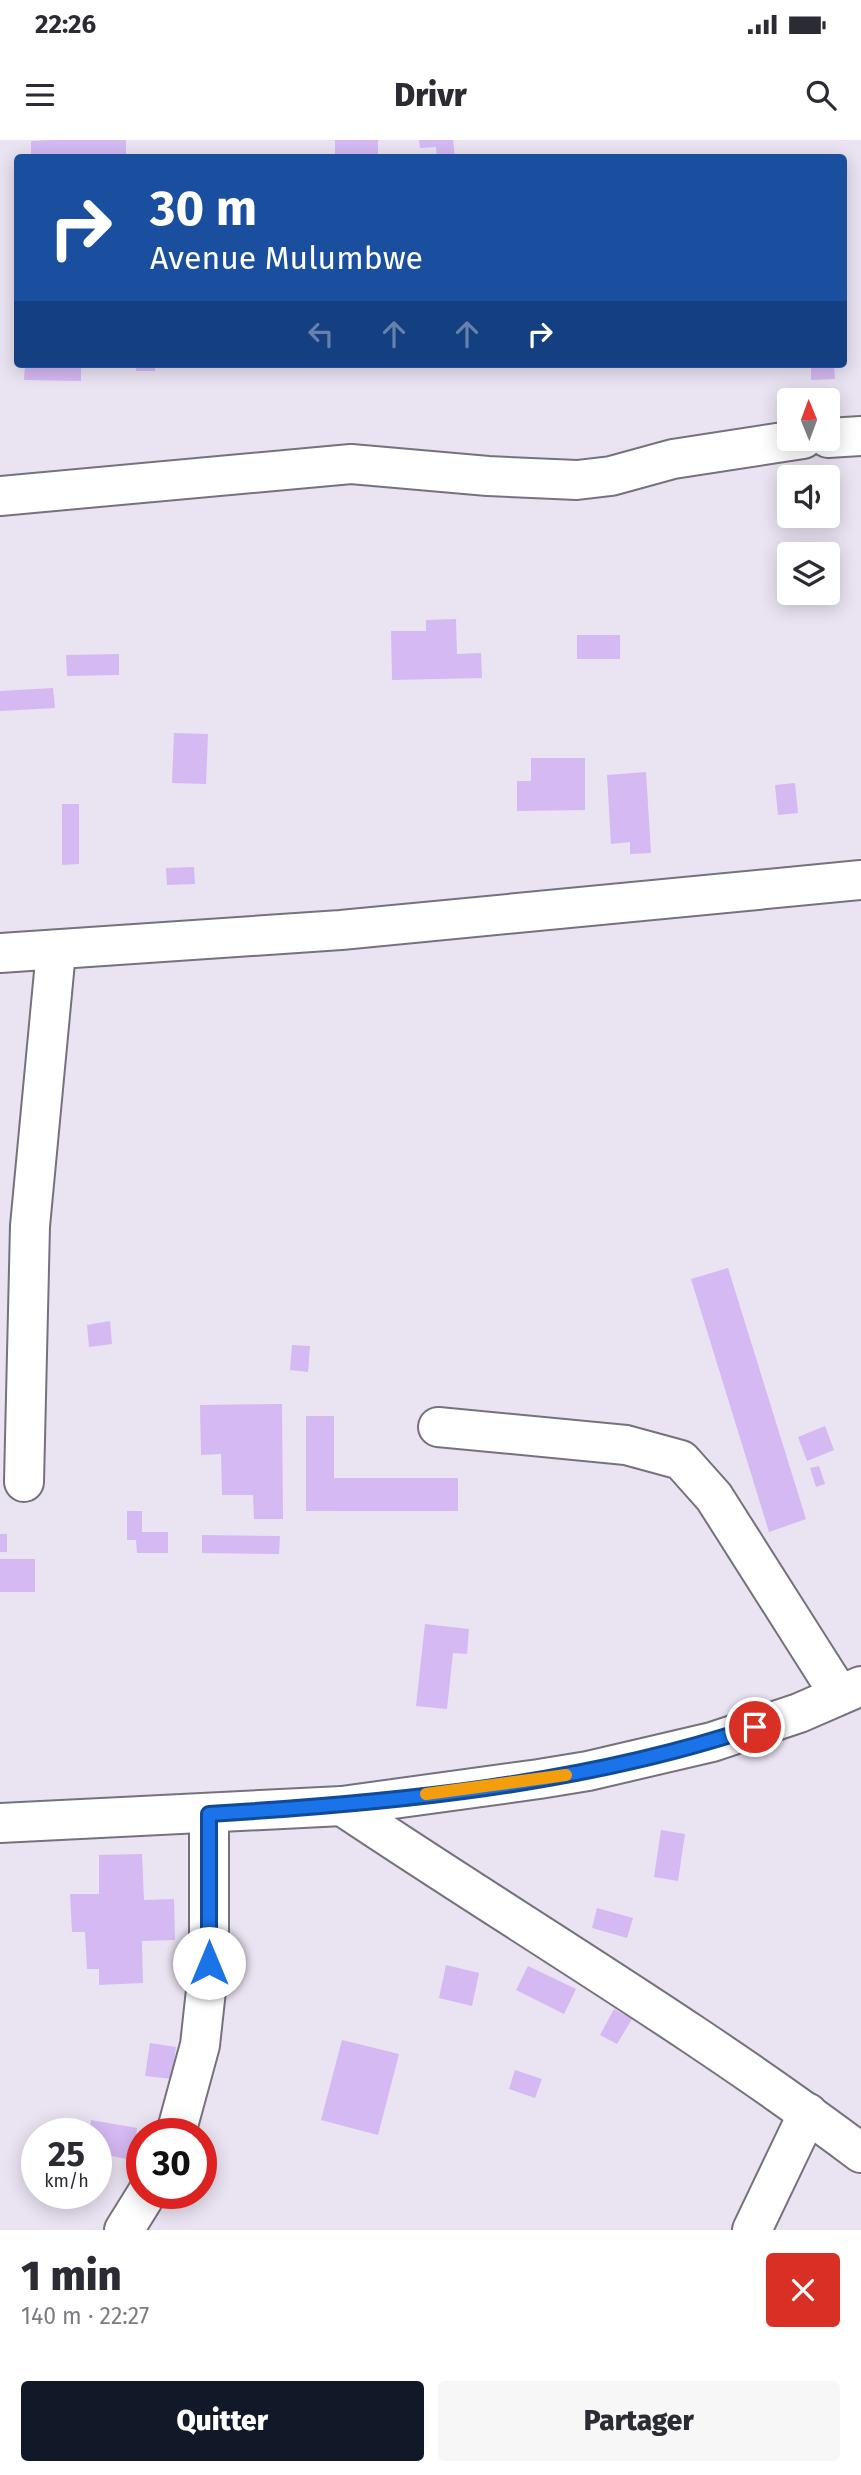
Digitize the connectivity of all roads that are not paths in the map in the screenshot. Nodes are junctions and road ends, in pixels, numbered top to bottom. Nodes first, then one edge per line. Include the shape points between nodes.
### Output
1 (861, 436) edge
2 (840, 437) edge
3 (777, 443) edge
4 (0, 496) edge
5 (861, 880) edge
6 (56, 951) junction
7 (0, 953) edge
8 (438, 1427) dead end
9 (24, 1482) dead end
10 (850, 1690) edge
11 (342, 1806) junction
12 (209, 1814) junction
13 (0, 1823) edge
14 (808, 2113) junction
15 (180, 2118) edge
16 (861, 2153) edge
17 (137, 2209) edge
18 (124, 2230) edge
19 (752, 2230) edge

1 - 2 street
3 - 4 street via 578,480 351,464
5 - 6 street via 341,930
6 - 7 street
6 - 9 street via 30,1226
8 - 10 street via 626,1444 681,1460 714,1497
10 - 11 street via 799,1713 643,1759 551,1777
11 - 12 street
11 - 14 street
12 - 13 street
12 - 15 street via 209,1963 200,2045
14 - 16 street
14 - 19 street
17 - 18 street

